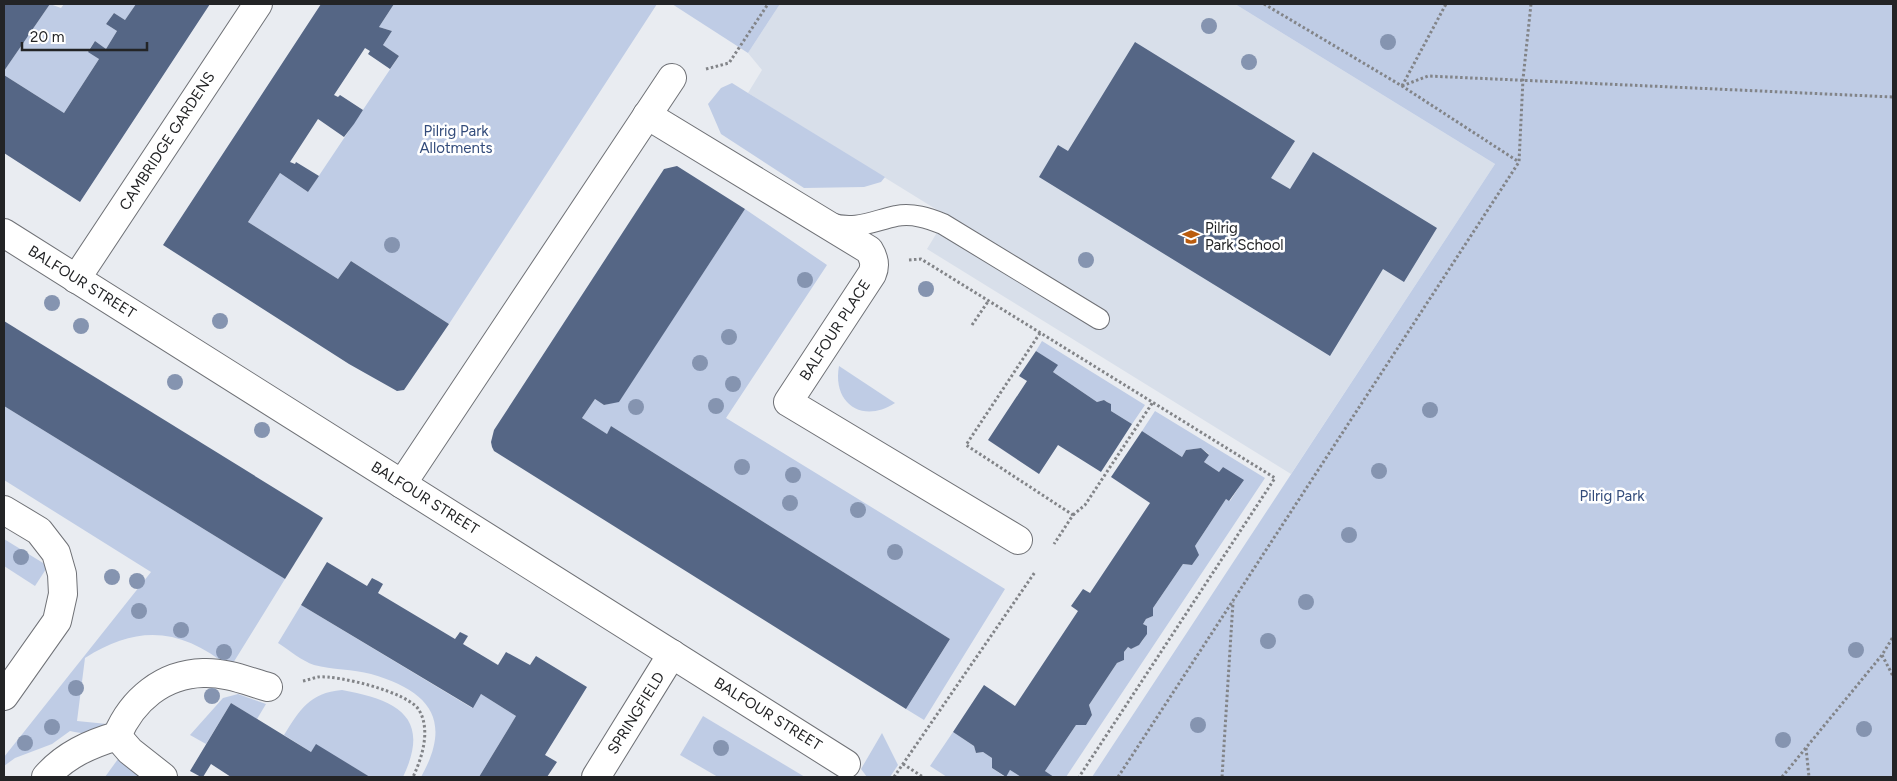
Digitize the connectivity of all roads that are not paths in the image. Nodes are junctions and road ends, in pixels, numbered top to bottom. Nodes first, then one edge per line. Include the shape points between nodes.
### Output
1 (258, 4) edge
2 (672, 78) road end
3 (647, 115) junction
4 (819, 219) junction
5 (4, 233) edge
6 (76, 279) junction
7 (1099, 319) dead end
8 (402, 484) junction
9 (4, 510) edge
10 (1018, 540) road end
11 (672, 654) junction
12 (268, 687) road end
13 (4, 696) edge
14 (117, 736) junction
15 (846, 764) dead end
16 (601, 776) edge
17 (46, 777) edge
18 (163, 777) edge

1 - 6 street, CAMBRIDGE GARDENS
2 - 3 street
3 - 4 street, BALFOUR PLACE
3 - 8 street
4 - 7 lane via 865,226 896,216 928,218
4 - 10 street, BALFOUR PLACE via 870,250 875,264 872,274 788,402
5 - 6 street, BALFOUR STREET
6 - 8 street, BALFOUR STREET
8 - 11 street, BALFOUR STREET
9 - 13 street via 39,531 56,553 63,594 57,621
11 - 15 street, BALFOUR STREET
11 - 16 street, SPRINGFIELD
12 - 14 street via 222,674 204,673 177,678 154,688 140,700 122,723
14 - 17 street via 71,755
14 - 18 street via 130,751

